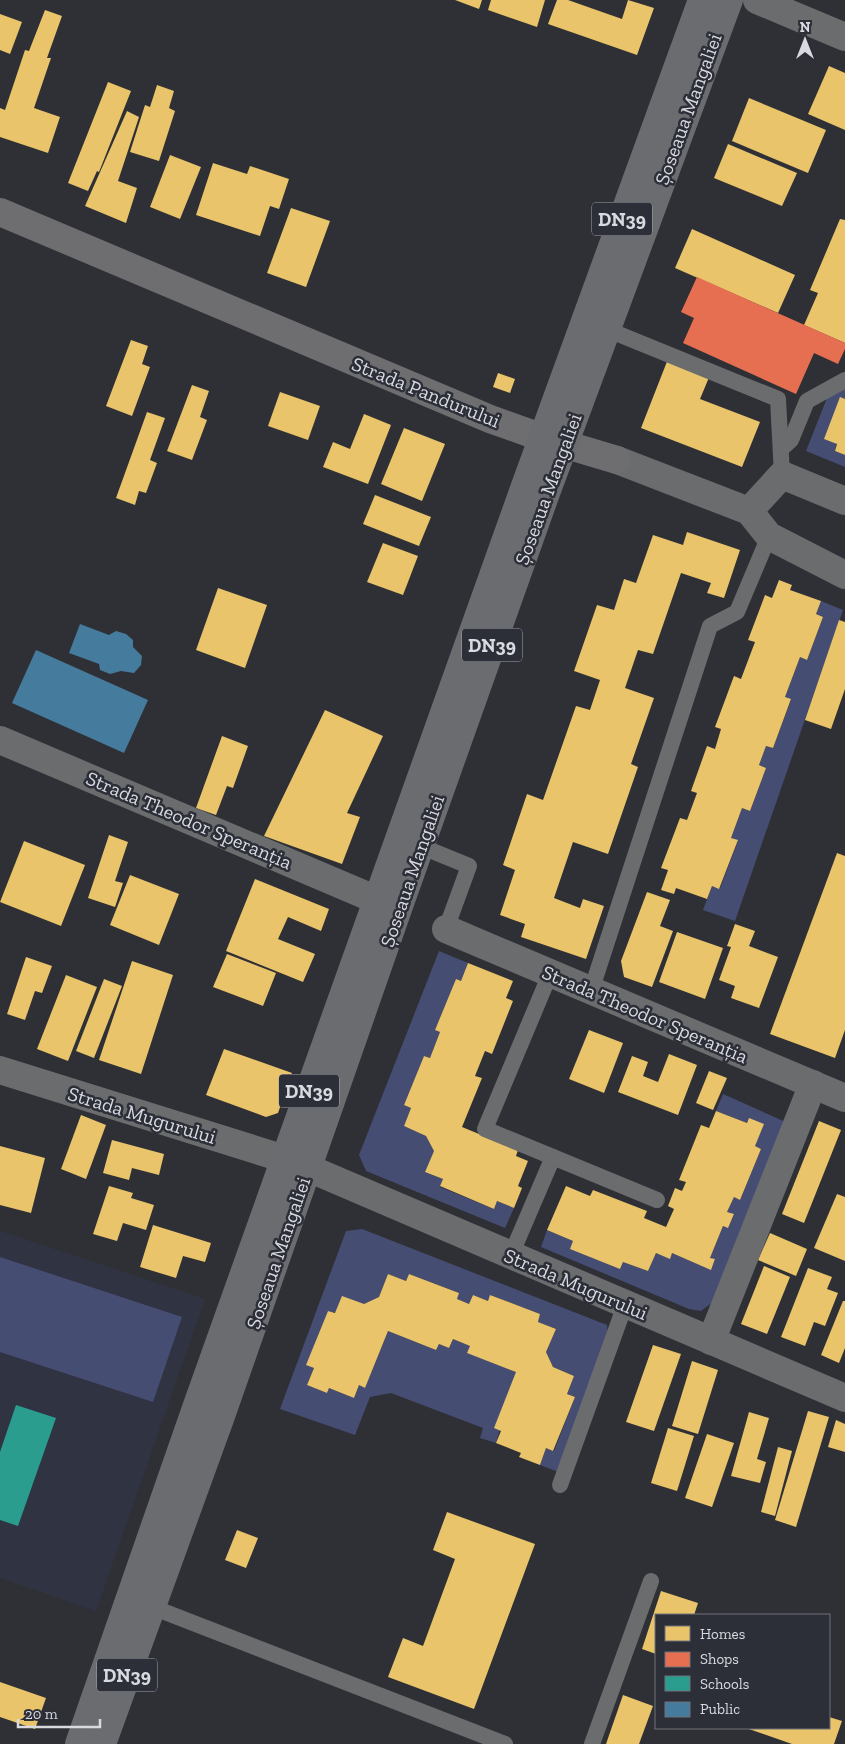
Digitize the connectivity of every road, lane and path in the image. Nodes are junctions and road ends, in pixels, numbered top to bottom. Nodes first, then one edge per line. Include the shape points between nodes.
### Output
1 (702, 0) edge
2 (729, 0) edge
3 (757, 0) edge
4 (845, 37) edge
5 (0, 212) edge
6 (606, 329) junction
7 (845, 380) edge
8 (553, 441) junction
9 (781, 462) junction
10 (845, 501) edge
11 (749, 510) junction
12 (769, 536) junction
13 (845, 575) edge
14 (0, 740) edge
15 (420, 846) junction
16 (377, 900) junction
17 (446, 929) joint
18 (550, 974) junction
19 (591, 991) junction
20 (0, 1070) edge
21 (813, 1084) junction
22 (845, 1098) edge
23 (553, 1157) junction
24 (297, 1163) junction
25 (657, 1200) dead end
26 (511, 1255) junction
27 (625, 1305) junction
28 (711, 1341) junction
29 (845, 1398) edge
30 (560, 1485) dead end
31 (651, 1581) dead end
32 (152, 1607) junction
33 (79, 1744) edge
34 (102, 1744) edge
35 (505, 1744) edge
36 (592, 1744) edge

1 - 8 main road, Șoseaua Mangaliei / DN39
2 - 6 main road, Șoseaua Mangaliei / DN39
3 - 4 street
5 - 8 street, Strada Pandurului via 490,419
6 - 8 main road, Șoseaua Mangaliei / DN39
6 - 9 lane via 778,399
7 - 9 lane via 806,401
8 - 11 street, Strada Pandurului via 617,460
8 - 15 main road, Șoseaua Mangaliei / DN39
8 - 16 main road, Șoseaua Mangaliei / DN39
9 - 10 street
9 - 11 street
11 - 12 street
12 - 13 street
12 - 19 lane via 737,612 710,626
14 - 16 street, Strada Theodor Speranția
15 - 17 lane via 469,866
15 - 24 main road, Șoseaua Mangaliei / DN39
16 - 24 main road, Șoseaua Mangaliei / DN39
17 - 18 street, Strada Theodor Speranția
18 - 19 street, Strada Theodor Speranția
18 - 23 lane via 485,1129
19 - 21 street, Strada Theodor Speranția
20 - 24 street, Strada Mugurului
21 - 22 street, Strada Theodor Speranția
21 - 28 street
23 - 25 lane
23 - 26 lane
24 - 26 street, Strada Mugurului
24 - 32 main road, Șoseaua Mangaliei / DN39
24 - 33 main road, Șoseaua Mangaliei / DN39
26 - 27 street, Strada Mugurului
27 - 28 street, Strada Mugurului
27 - 30 lane
28 - 29 street, Strada Mugurului
31 - 36 lane
32 - 34 main road, Șoseaua Mangaliei / DN39
32 - 35 lane

